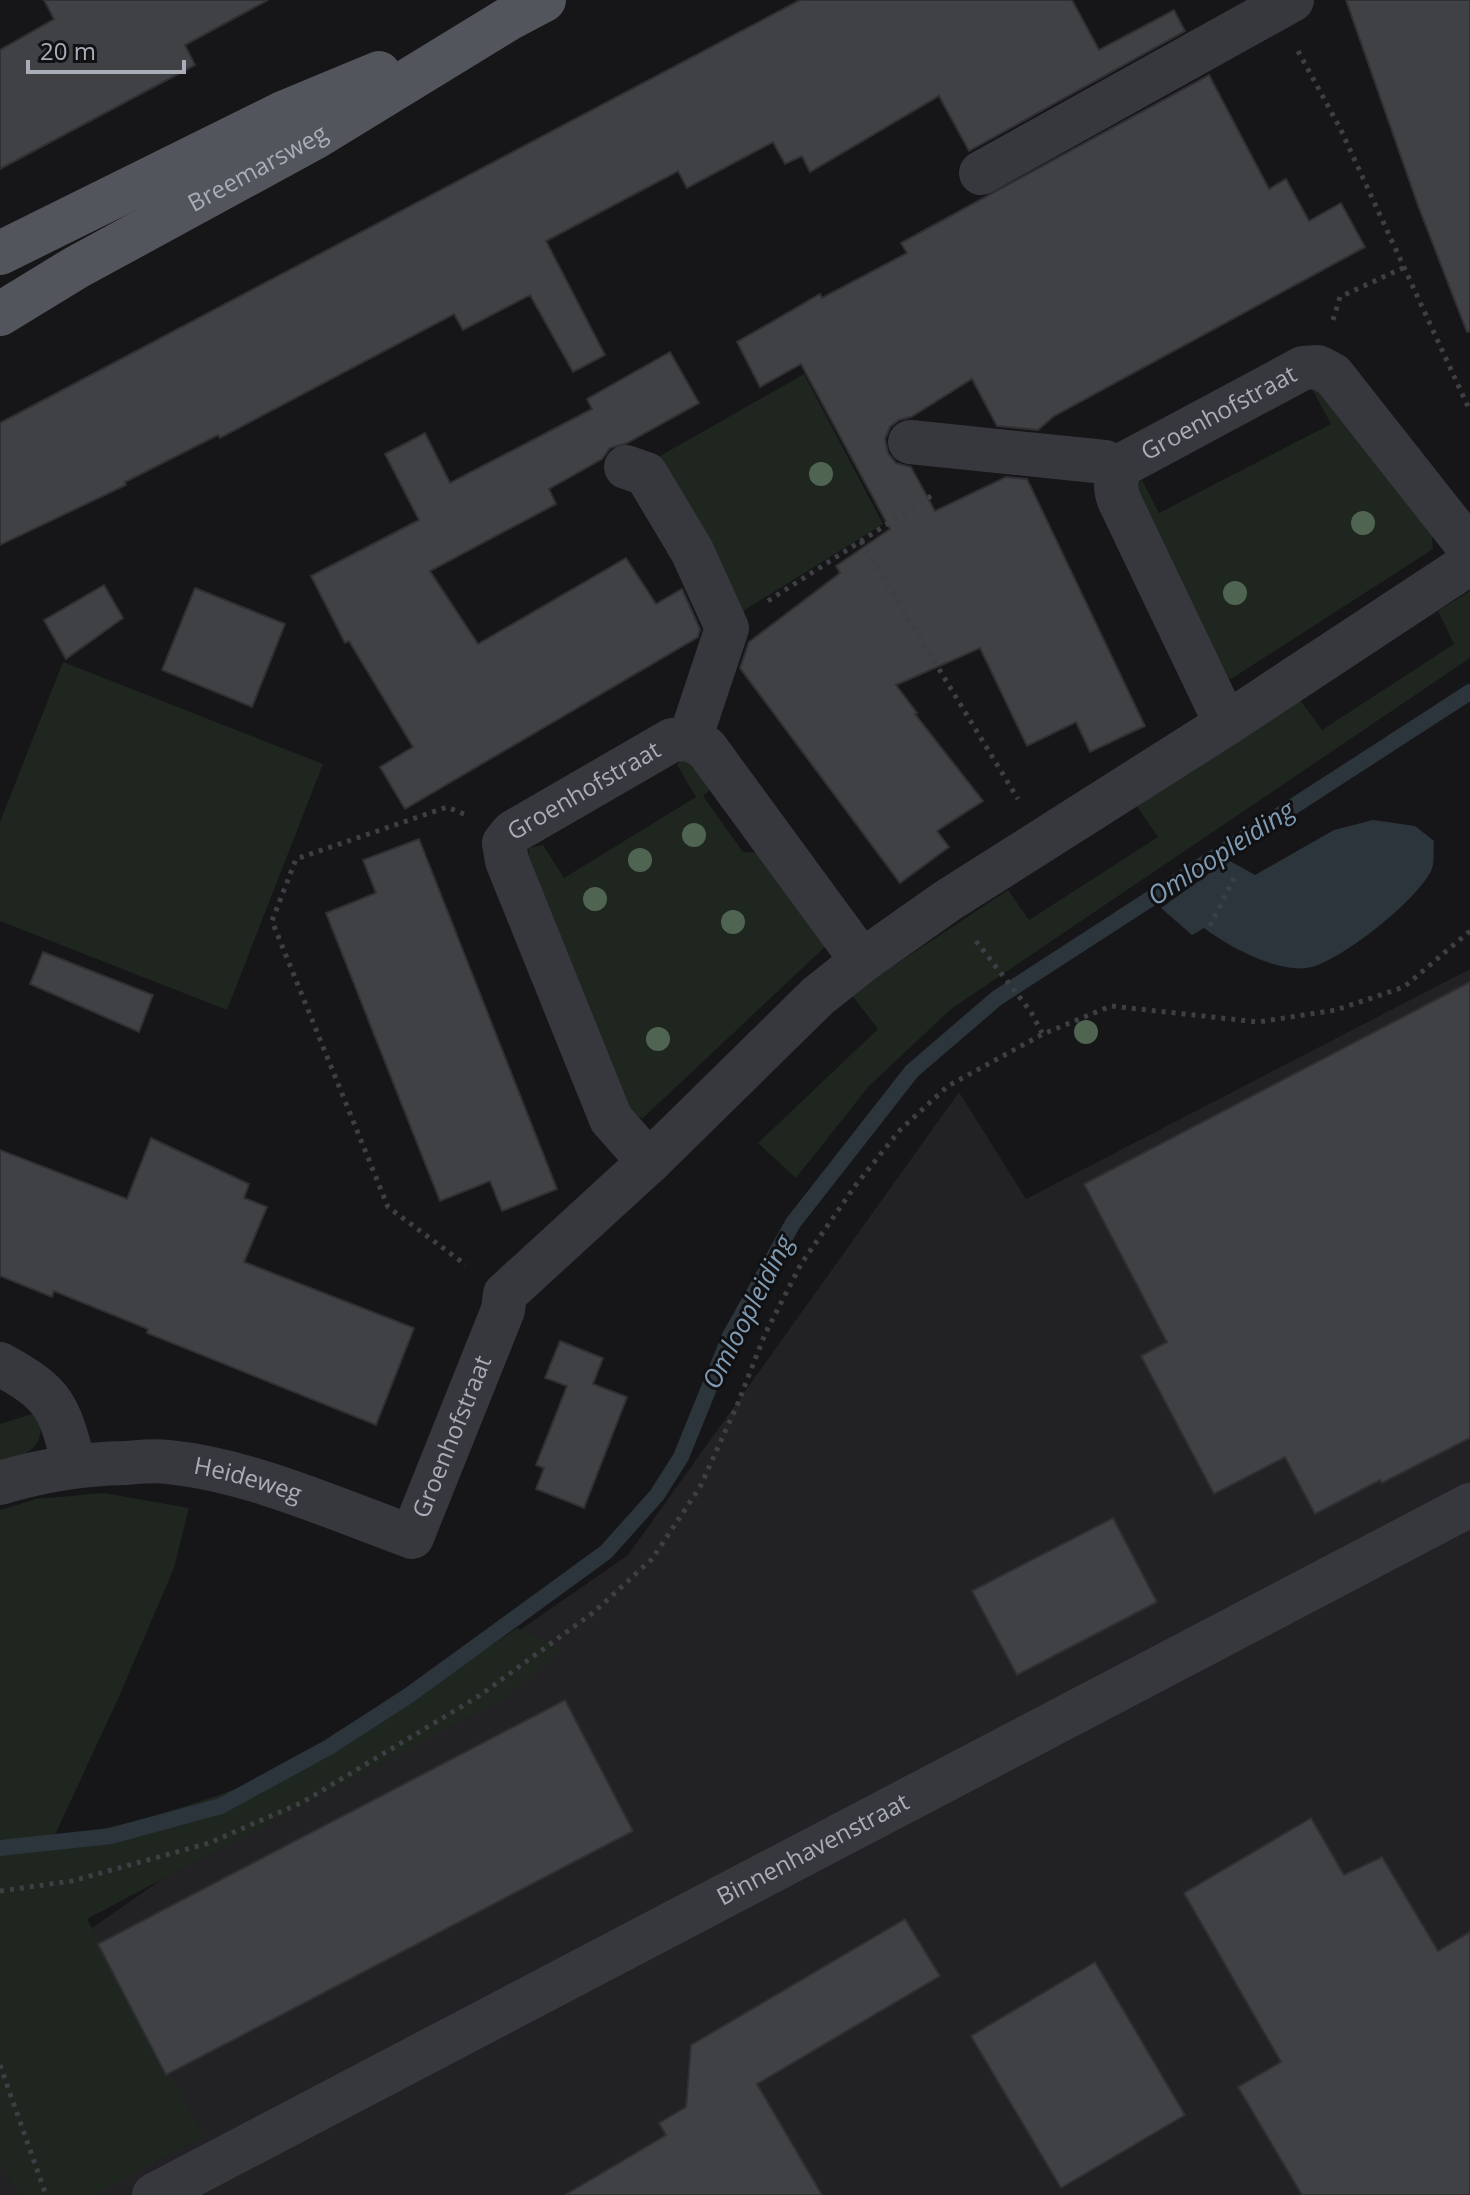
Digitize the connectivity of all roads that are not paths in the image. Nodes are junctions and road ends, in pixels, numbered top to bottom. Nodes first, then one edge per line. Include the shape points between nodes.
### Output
1 (1284, 4) edge
2 (527, 9) edge
3 (981, 173) dead end
4 (0, 253) edge
5 (0, 314) edge
6 (910, 442) dead end
7 (626, 467) dead end
8 (1119, 471) junction
9 (1470, 549) edge
10 (1470, 563) edge
11 (1226, 724) junction
12 (690, 739) junction
13 (862, 961) junction
14 (649, 1162) junction
15 (0, 1364) edge
16 (74, 1465) junction
17 (0, 1483) edge
18 (1470, 1505) edge
19 (412, 1537) joint
20 (154, 2195) edge

1 - 3 street
2 - 4 main road, Breemarsweg via 285,112
2 - 5 main road, Breemarsweg via 314,138
6 - 8 street via 1105,462
7 - 12 street via 646,474 692,551 727,628
8 - 9 street, Groenhofstraat via 1132,459 1303,368 1318,367 1333,375
8 - 11 street, Groenhofstraat via 1119,500
10 - 11 street
11 - 13 street
12 - 13 street, Groenhofstraat via 706,748
12 - 14 street, Groenhofstraat via 672,740 504,843 611,1119
13 - 14 street via 818,996
14 - 19 street, Groenhofstraat via 505,1294
15 - 16 street via 51,1399
16 - 17 street, Heideweg
16 - 19 street, Heideweg via 166,1461 214,1470
18 - 20 street, Binnenhavenstraat

